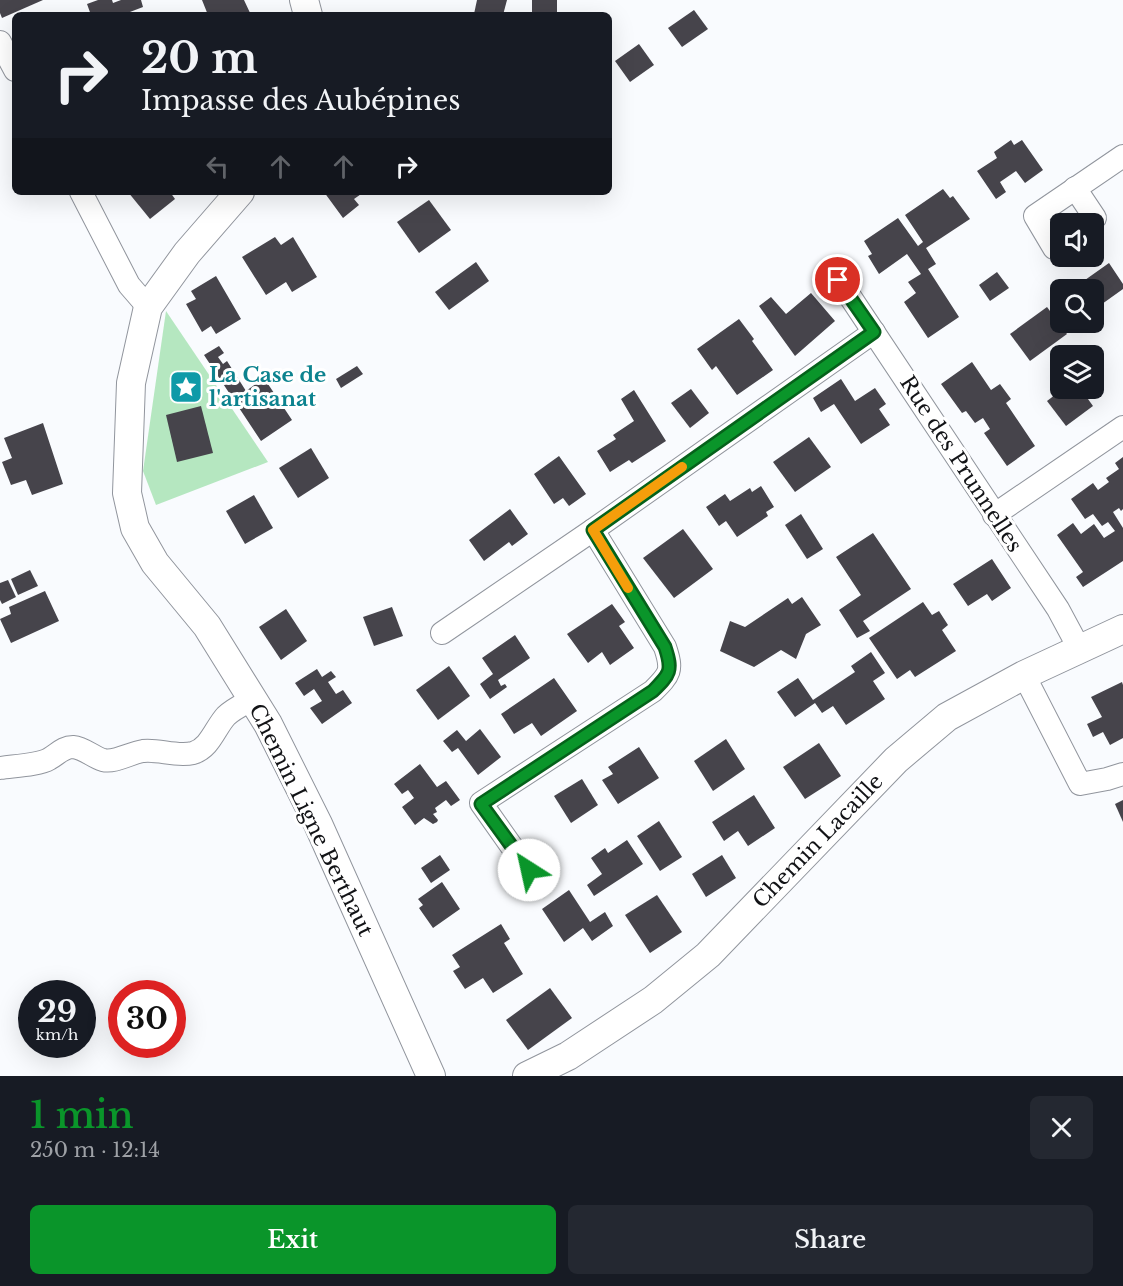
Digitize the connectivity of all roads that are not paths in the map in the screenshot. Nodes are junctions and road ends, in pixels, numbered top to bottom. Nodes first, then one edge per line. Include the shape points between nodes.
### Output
1 (0, 42) edge
2 (12, 64) edge
3 (1123, 156) edge
4 (1075, 188) junction
5 (83, 195) edge
6 (237, 195) edge
7 (1092, 213) edge
8 (1050, 241) edge
9 (838, 280) dead end
10 (148, 307) junction
11 (874, 332) junction
12 (1123, 427) edge
13 (994, 515) junction
14 (593, 530) junction
15 (1123, 629) edge
16 (442, 633) dead end
17 (1080, 650) junction
18 (1024, 675) junction
19 (253, 699) junction
20 (0, 768) edge
21 (1123, 774) edge
22 (529, 870) dead end
23 (430, 1076) edge
24 (527, 1076) edge

1 - 2 street
3 - 4 street
4 - 7 street
4 - 8 street via 1035,216
5 - 10 street via 129,285
6 - 10 street, Chemin Ligne Berthaut
9 - 11 street, Rue des Prunnelles
10 - 19 street, Chemin Ligne Berthaut via 131,383 127,493 135,528 155,563 207,626
11 - 13 street, Rue des Prunnelles
11 - 14 street
12 - 13 street
13 - 17 street, Rue des Prunnelles via 1058,609
14 - 16 street
14 - 22 street via 665,647 671,664 666,678 653,691 481,804
15 - 17 street, Chemin Lacaille
17 - 18 street, Chemin Lacaille
18 - 21 street via 1080,784
18 - 24 street, Chemin Lacaille via 948,717 896,760 708,954 653,1000 568,1056
19 - 20 street via 226,716 194,753 147,751 104,760 74,747 42,762
19 - 23 street, Chemin Ligne Berthaut via 318,824

